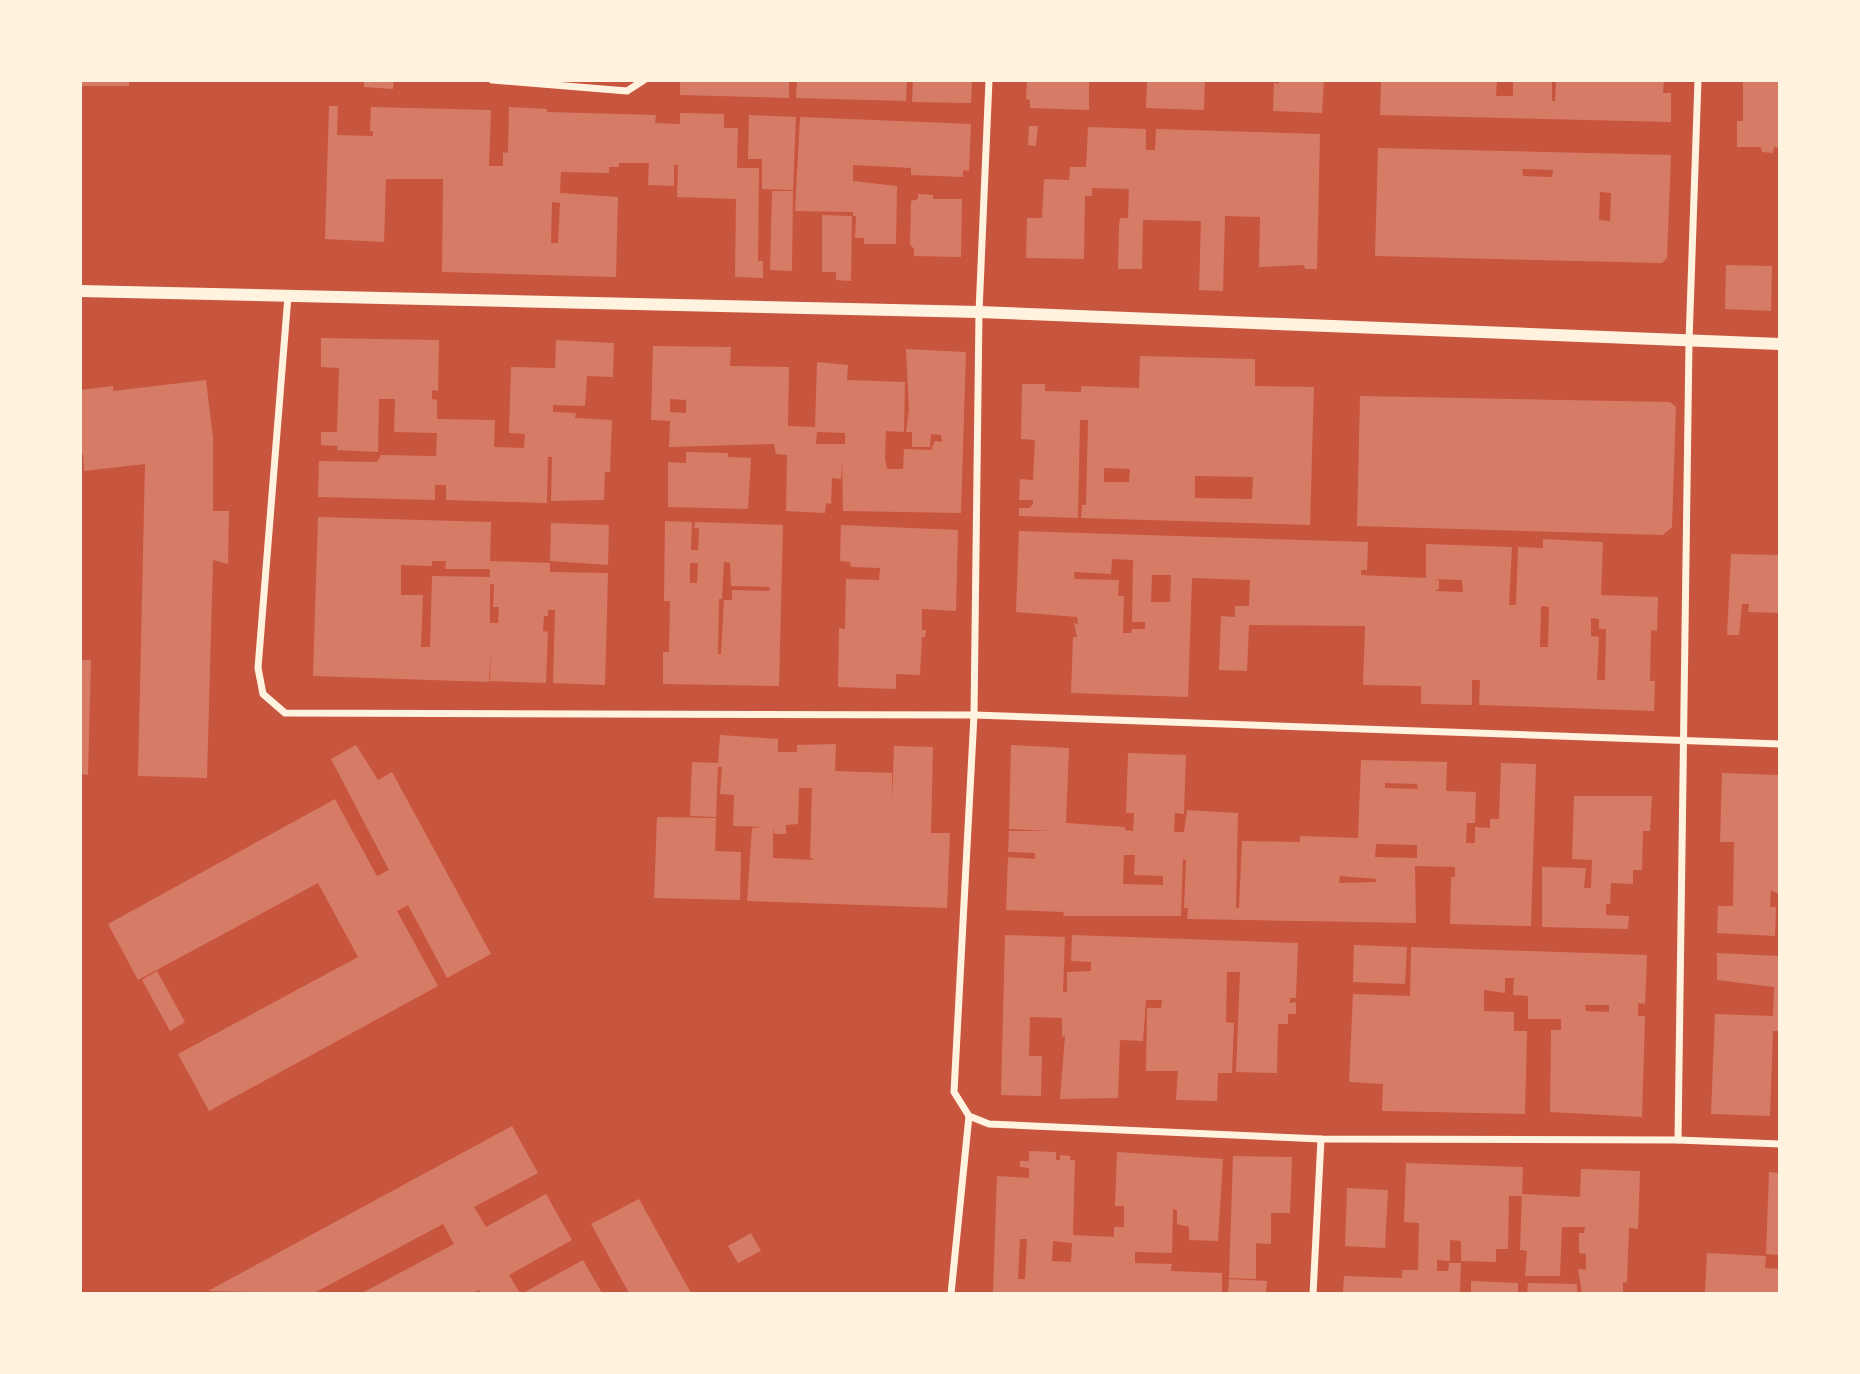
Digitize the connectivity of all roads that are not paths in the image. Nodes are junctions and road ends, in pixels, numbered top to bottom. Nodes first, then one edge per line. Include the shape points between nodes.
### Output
1 (492, 80) edge
2 (644, 80) edge
3 (989, 80) edge
4 (1698, 80) edge
5 (80, 291) edge
6 (288, 296) junction
7 (979, 312) junction
8 (1689, 342) junction
9 (1780, 344) edge
10 (974, 715) junction
11 (1684, 740) junction
12 (1780, 744) edge
13 (969, 1116) junction
14 (1321, 1139) junction
15 (1678, 1140) junction
16 (1780, 1143) edge
17 (951, 1293) edge
18 (1313, 1293) edge

1 - 2 street via 626,92
3 - 7 street
4 - 8 street
5 - 6 street
6 - 7 street
6 - 10 street via 258,668 263,694 285,713
7 - 8 street
7 - 10 street
8 - 9 street
8 - 11 street
10 - 11 street
10 - 13 street via 954,1092
11 - 12 street
11 - 15 street
13 - 14 street via 989,1124
13 - 17 street
14 - 15 street
14 - 18 street
15 - 16 street

